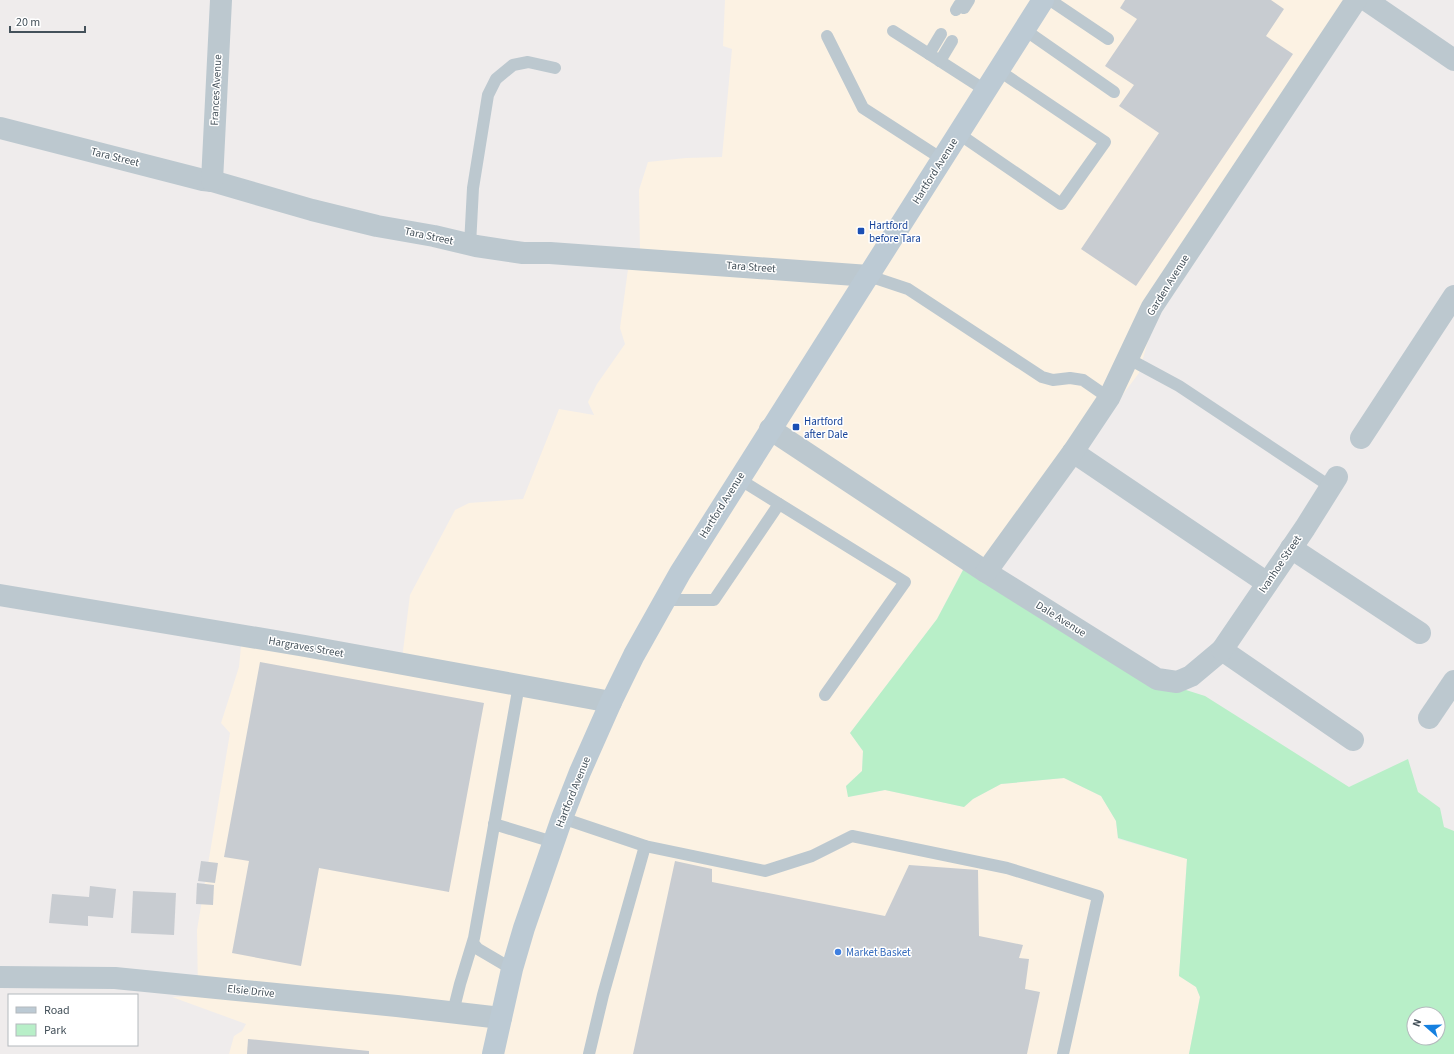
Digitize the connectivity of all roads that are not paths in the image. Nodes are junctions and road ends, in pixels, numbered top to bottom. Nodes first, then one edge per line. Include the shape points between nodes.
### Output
1 (221, 0) edge
2 (1043, 0) edge
3 (1050, 0) edge
4 (1356, 0) edge
5 (1366, 0) edge
6 (1025, 30) junction
7 (893, 31) dead end
8 (941, 34) dead end
9 (827, 36) dead end
10 (1108, 39) dead end
11 (952, 41) dead end
12 (929, 54) junction
13 (1454, 60) edge
14 (940, 61) junction
15 (555, 68) dead end
16 (998, 70) junction
17 (985, 90) junction
18 (1114, 92) dead end
19 (0, 128) edge
20 (959, 134) junction
21 (942, 159) junction
22 (212, 181) junction
23 (470, 245) junction
24 (869, 276) junction
25 (1454, 296) edge
26 (1129, 359) junction
27 (1109, 398) junction
28 (770, 429) junction
29 (1361, 438) dead end
30 (1073, 452) junction
31 (739, 479) junction
32 (1334, 482) joint
33 (779, 504) junction
34 (1291, 548) junction
35 (986, 572) junction
36 (1267, 584) junction
37 (0, 594) edge
38 (665, 600) junction
39 (1420, 633) dead end
40 (1222, 650) junction
41 (1454, 680) edge
42 (519, 685) junction
43 (825, 695) dead end
44 (611, 702) junction
45 (1429, 718) dead end
46 (1353, 740) dead end
47 (562, 818) junction
48 (494, 824) junction
49 (553, 842) junction
50 (644, 846) junction
51 (473, 943) junction
52 (512, 969) junction
53 (0, 977) edge
54 (453, 1012) junction
55 (500, 1018) junction
56 (493, 1054) edge
57 (589, 1054) edge
58 (1063, 1054) edge

1 - 22 street, Frances Avenue
2 - 6 main road, Hartford Avenue
3 - 10 lane
4 - 26 street, Garden Avenue via 1152,308
5 - 13 street
6 - 16 main road, Hartford Avenue
6 - 18 lane
7 - 12 lane
8 - 12 lane
9 - 21 lane via 863,108
11 - 14 lane
12 - 14 lane
14 - 17 lane
15 - 23 lane via 528,62 513,64 496,79 488,96 473,188
16 - 17 main road, Hartford Avenue
16 - 20 lane via 1105,142 1061,204
17 - 20 main road, Hartford Avenue
19 - 22 street, Tara Street
20 - 21 main road, Hartford Avenue
21 - 24 main road, Hartford Avenue
22 - 23 street, Tara Street via 312,210
23 - 24 street, Tara Street via 523,254 558,254
24 - 27 lane via 908,289 1042,377 1053,380 1083,380
24 - 28 main road, Hartford Avenue
25 - 29 street
26 - 27 street, Garden Avenue
26 - 32 lane via 1179,386
27 - 30 street, Garden Avenue
28 - 31 main road, Hartford Avenue
28 - 35 street, Dale Avenue
30 - 35 street, Garden Avenue
30 - 36 street
31 - 33 lane
31 - 38 main road, Hartford Avenue
32 - 34 street, Ivanhoe Street
33 - 38 lane via 714,600
33 - 43 lane via 904,582
34 - 36 street, Ivanhoe Street
34 - 39 street
35 - 40 street, Dale Avenue via 1157,679 1177,682 1190,676
36 - 40 street, Ivanhoe Street
37 - 42 street, Hargraves Street
38 - 44 main road, Hartford Avenue
40 - 46 street
41 - 45 street
42 - 44 street, Hargraves Street
42 - 48 lane
44 - 47 main road, Hartford Avenue
47 - 49 main road, Hartford Avenue
47 - 50 lane
48 - 49 lane
48 - 51 lane
49 - 52 main road, Hartford Avenue
50 - 57 lane
50 - 58 lane via 765,871 812,856 852,836 1007,868 1098,896
51 - 52 lane via 478,949
51 - 54 lane
52 - 55 main road, Hartford Avenue
53 - 54 street, Elsie Drive via 114,978
54 - 55 street, Elsie Drive
55 - 56 main road, Hartford Avenue

